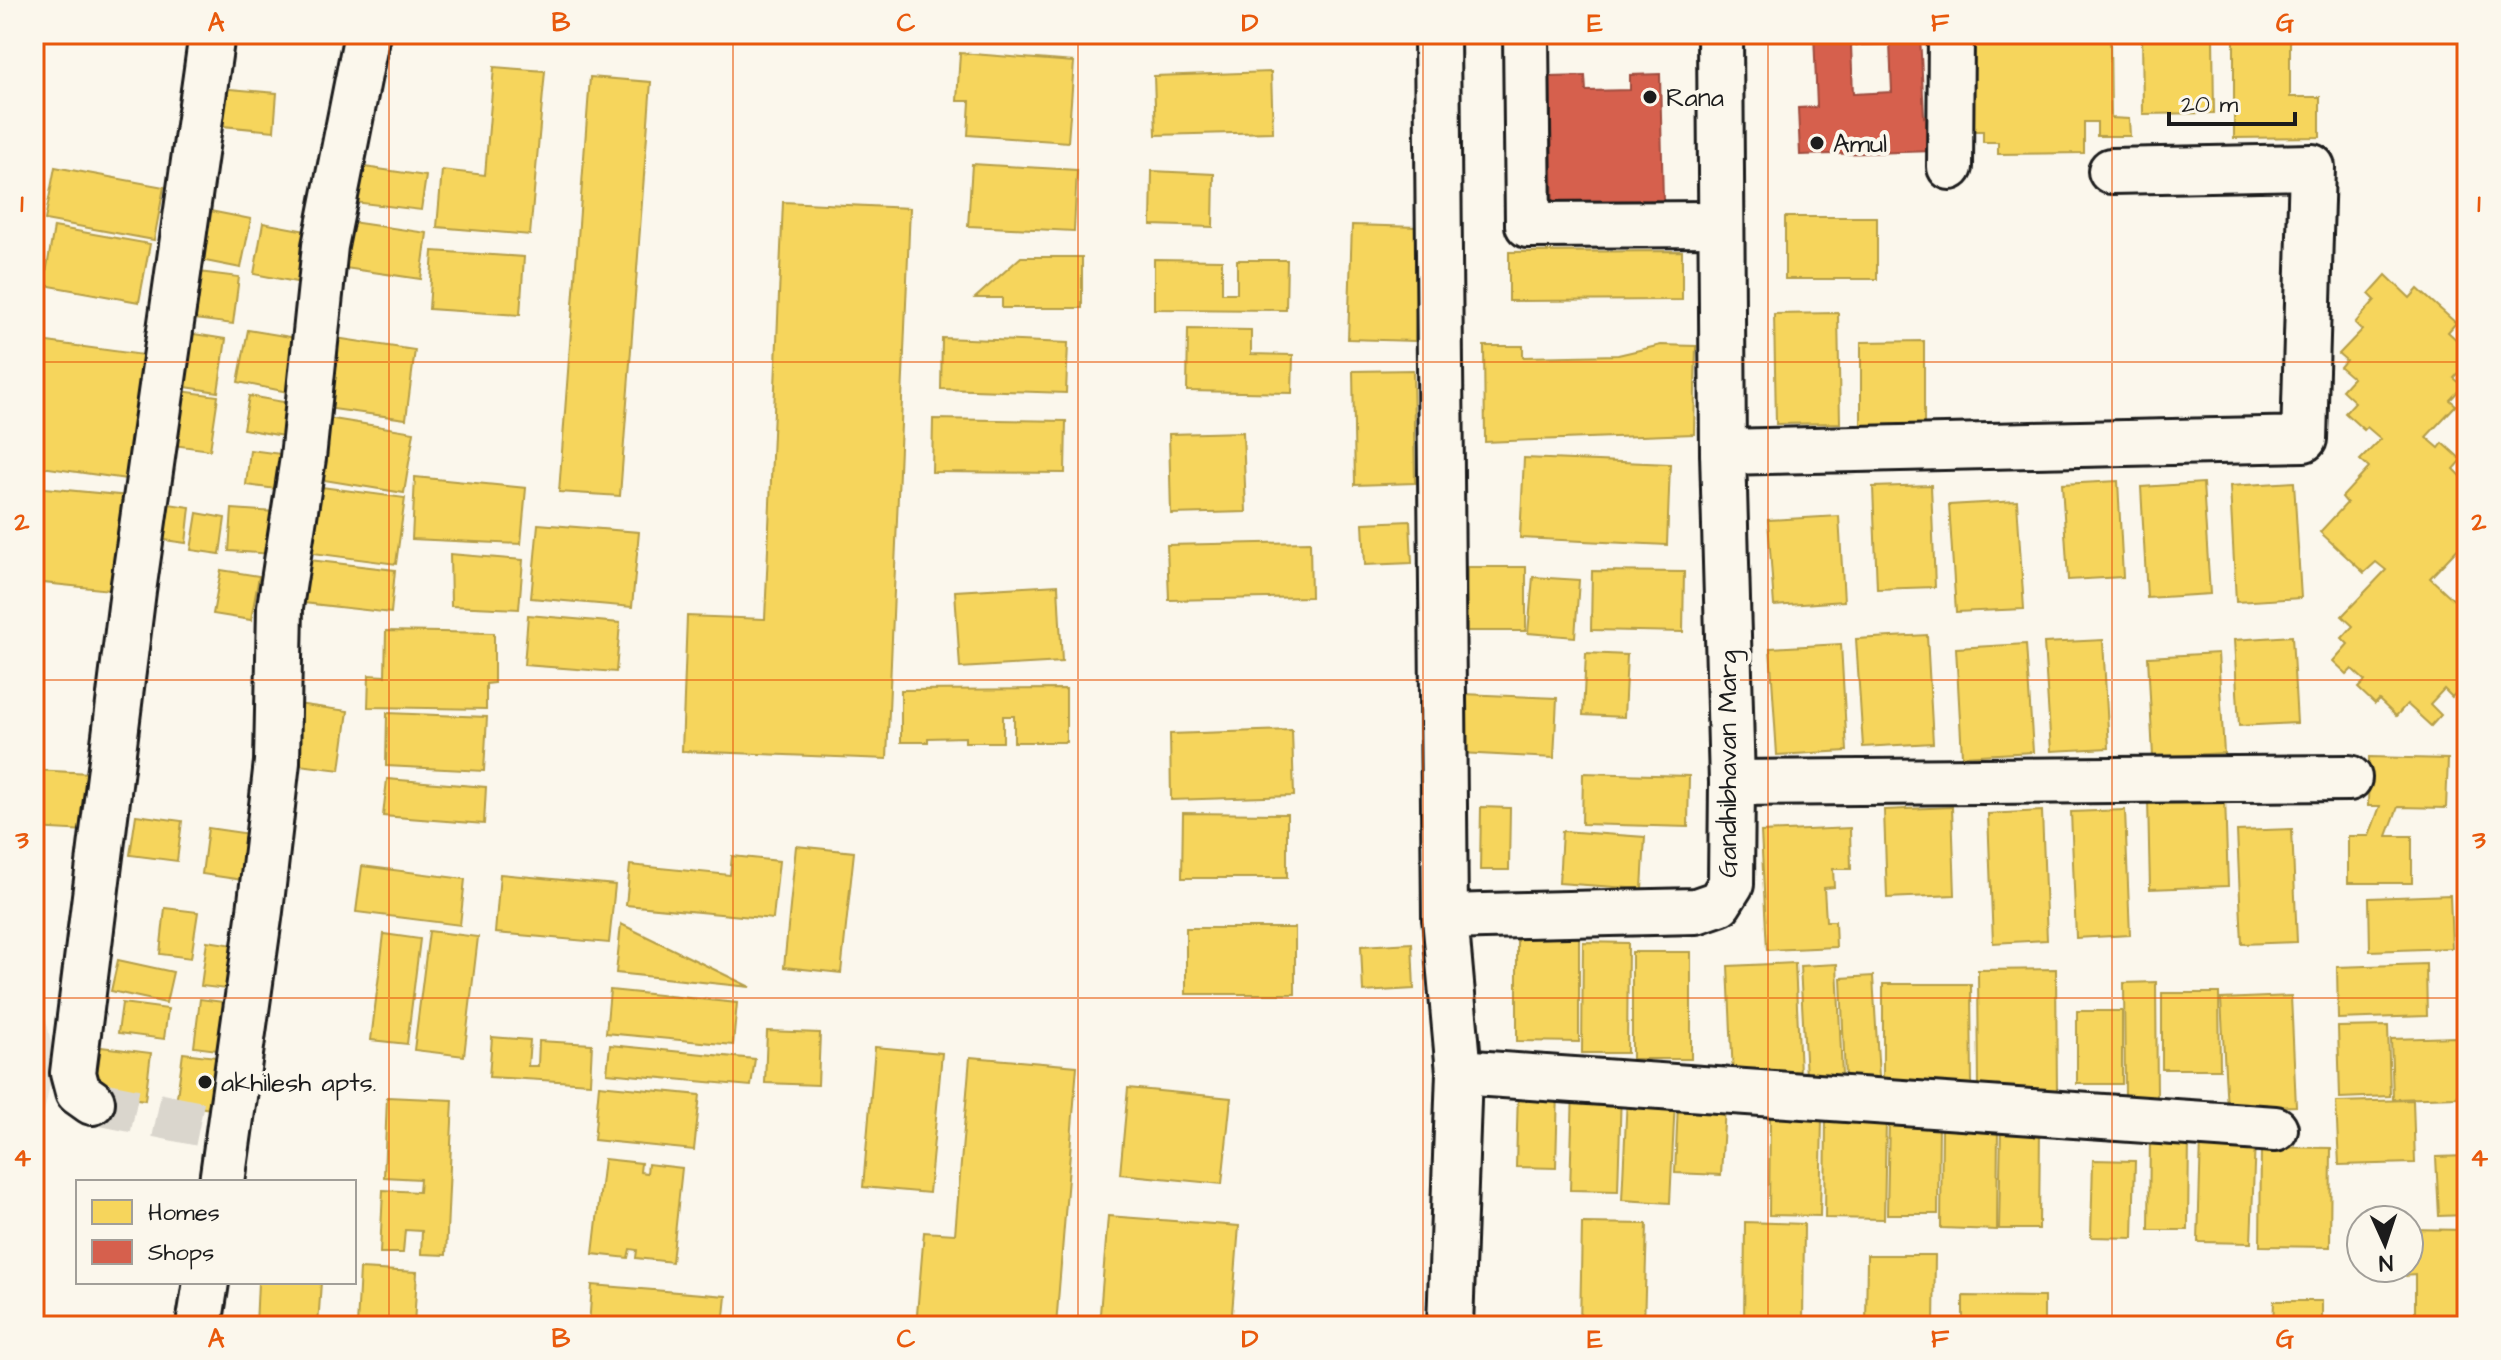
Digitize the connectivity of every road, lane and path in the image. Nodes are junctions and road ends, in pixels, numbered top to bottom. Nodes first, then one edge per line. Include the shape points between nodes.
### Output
1 (212, 34) edge
2 (367, 34) edge
3 (1437, 34) edge
4 (1526, 34) edge
5 (1720, 34) edge
6 (1951, 34) edge
7 (1950, 167) dead end
8 (2111, 171) dead end
9 (1721, 224) junction
10 (1723, 452) junction
11 (2349, 778) dead end
12 (1732, 783) junction
13 (1445, 917) junction
14 (1459, 1072) junction
15 (92, 1102) dead end
16 (2275, 1129) dead end
17 (222, 1180) edge
18 (206, 1284) edge
19 (199, 1326) edge
20 (1450, 1326) edge

1 - 15 street via 133,591 73,1073 78,1092
2 - 17 street via 325,246 303,458 280,607 277,762
3 - 13 street
4 - 9 street via 1528,225
5 - 9 street, Gandhibhavan Marg
6 - 7 street
8 - 10 street via 2312,167 2304,439
9 - 10 street, Gandhibhavan Marg
10 - 12 street, Gandhibhavan Marg
11 - 12 street
12 - 13 street, Gandhibhavan Marg via 1731,884 1719,903 1696,911
13 - 14 street
14 - 16 street
14 - 20 street
18 - 19 street

